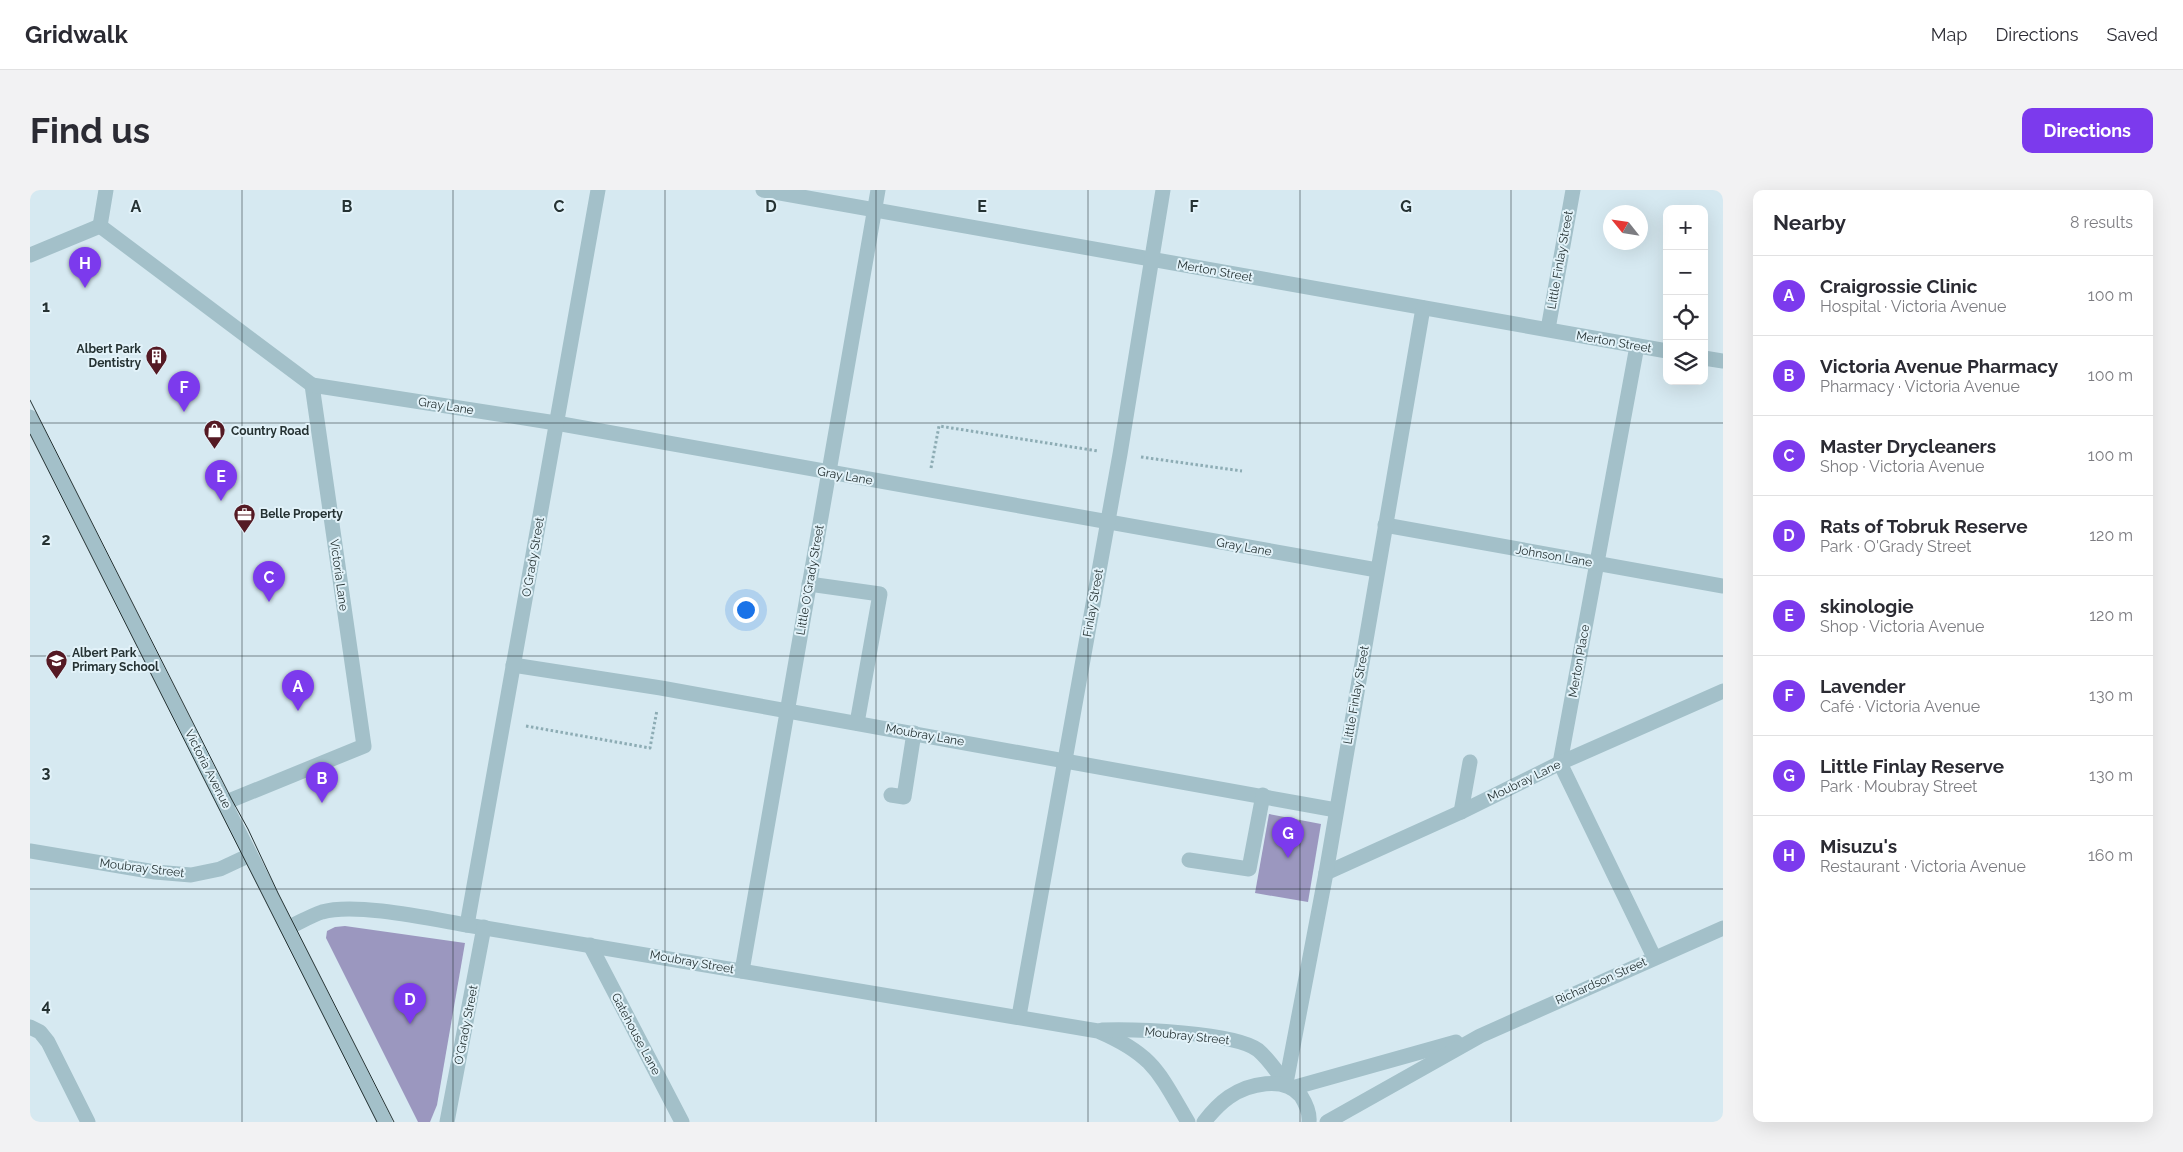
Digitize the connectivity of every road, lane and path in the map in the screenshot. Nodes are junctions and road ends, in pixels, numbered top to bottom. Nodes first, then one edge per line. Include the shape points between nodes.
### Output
1 (106, 190) edge
2 (598, 190) edge
3 (764, 190) edge
4 (878, 190) edge
5 (1163, 190) edge
6 (1573, 190) edge
7 (875, 210) junction
8 (100, 226) junction
9 (30, 255) edge
10 (1151, 259) junction
11 (1423, 308) junction
12 (1548, 329) junction
13 (1637, 346) junction
14 (1663, 350) edge
15 (1708, 359) edge
16 (1723, 361) edge
17 (312, 385) junction
18 (30, 417) edge
19 (556, 423) junction
20 (1120, 454) junction
21 (1242, 471) dead end
22 (829, 473) junction
23 (928, 491) junction
24 (1107, 522) junction
25 (1385, 525) junction
26 (1597, 564) junction
27 (1377, 570) junction
28 (810, 584) junction
29 (1723, 586) edge
30 (514, 665) junction
31 (661, 688) junction
32 (1723, 691) edge
33 (787, 710) junction
34 (503, 722) junction
35 (857, 723) junction
36 (914, 733) junction
37 (1065, 761) junction
38 (1470, 762) dead end
39 (1560, 763) junction
40 (891, 795) dead end
41 (1263, 795) junction
42 (224, 803) junction
43 (1336, 810) junction
44 (1461, 812) junction
45 (30, 852) edge
46 (250, 855) junction
47 (1189, 860) dead end
48 (1326, 873) junction
49 (467, 924) junction
50 (484, 927) junction
51 (287, 928) junction
52 (1723, 928) edge
53 (590, 945) junction
54 (1654, 957) junction
55 (742, 971) junction
56 (1019, 1016) junction
57 (30, 1027) edge
58 (1098, 1031) junction
59 (1480, 1036) junction
60 (1289, 1085) junction
61 (88, 1122) edge
62 (385, 1122) edge
63 (447, 1122) edge
64 (682, 1122) edge
65 (1188, 1122) edge
66 (1204, 1122) edge
67 (1309, 1122) edge
68 (1327, 1122) edge

1 - 8 street
2 - 19 street, O'Grady Street
3 - 7 street, Merton Street
4 - 7 street, Little O'Grady Street
5 - 10 street, Finlay Street
6 - 12 street, Little Finlay Street
7 - 10 street, Merton Street
7 - 22 street, Little O'Grady Street
8 - 9 street
8 - 17 street
10 - 11 street, Merton Street
10 - 20 street, Finlay Street
11 - 12 street, Merton Street
11 - 25 street, Little Finlay Street
12 - 13 street, Merton Street
13 - 14 street, Merton Street
13 - 26 street, Merton Place
15 - 16 street
17 - 19 street, Gray Lane
17 - 42 street, Victoria Lane via 364,746
18 - 42 street, Victoria Avenue
19 - 22 street, Gray Lane
19 - 30 street, O'Grady Street
20 - 21 path
20 - 23 path via 938,426
20 - 24 street, Finlay Street
22 - 23 street, Gray Lane
22 - 28 street, Little O'Grady Street
23 - 24 street, Gray Lane
24 - 27 street, Gray Lane
24 - 37 street, Finlay Street
25 - 26 street, Johnson Lane
25 - 27 street, Little Finlay Street
26 - 29 street, Johnson Lane
26 - 39 street, Merton Place
27 - 43 street, Little Finlay Street
28 - 33 street, Little O'Grady Street
28 - 35 street via 880,594
30 - 31 street, Moubray Lane
30 - 34 street, O'Grady Street
31 - 33 street, Moubray Lane
31 - 34 path via 650,748
32 - 39 street, Moubray Lane
33 - 35 street, Moubray Lane
33 - 55 street, Little O'Grady Street
34 - 49 street, O'Grady Street
35 - 36 street, Moubray Lane
36 - 37 street, Moubray Lane
36 - 40 street via 904,796
37 - 41 street, Moubray Lane
37 - 56 street, Finlay Street
38 - 44 street
39 - 44 street, Moubray Lane
39 - 54 street
41 - 43 street, Moubray Lane
41 - 47 street via 1249,869
42 - 46 street, Victoria Avenue
43 - 48 street, Little Finlay Street
44 - 48 street, Moubray Lane
45 - 46 street, Moubray Street via 191,875 220,868
46 - 51 street, Victoria Avenue
48 - 60 street, Little Finlay Street
49 - 50 street, Moubray Street
49 - 51 street, Moubray Street via 342,909 322,912
50 - 53 street, Moubray Street
50 - 63 street, O'Grady Street
51 - 62 street, Victoria Avenue
52 - 54 street, Richardson Street
53 - 55 street, Moubray Street
53 - 64 street, Gatehouse Lane
54 - 59 street, Richardson Street
55 - 56 street, Moubray Street
56 - 58 street, Moubray Street
57 - 61 street via 46,1039
58 - 60 street, Moubray Street via 1140,1030 1237,1041 1258,1050
58 - 65 street, Moubray Street via 1128,1045 1154,1066
59 - 60 street, Richardson Street
59 - 68 street, Richardson Street
60 - 66 street, Richardson Street via 1274,1084 1242,1090 1219,1104
60 - 67 street, Moubray Street via 1304,1101

